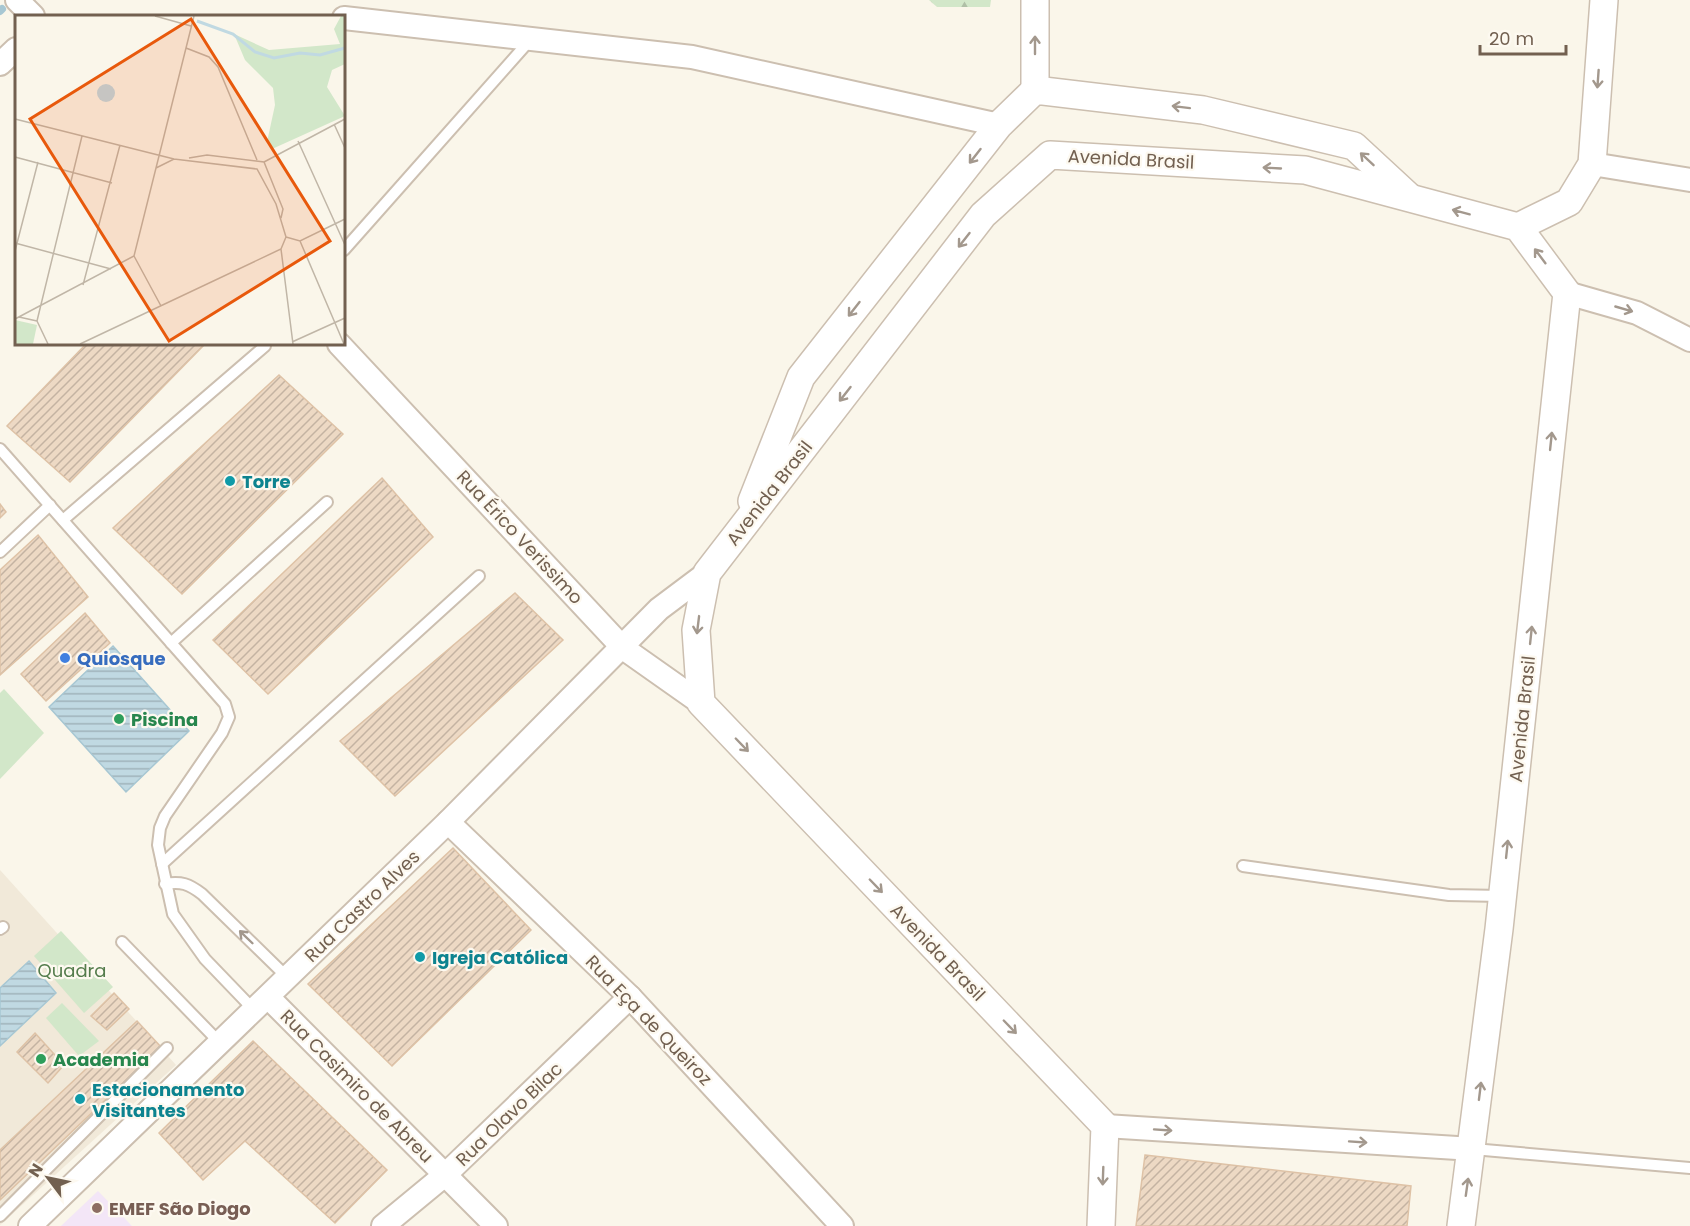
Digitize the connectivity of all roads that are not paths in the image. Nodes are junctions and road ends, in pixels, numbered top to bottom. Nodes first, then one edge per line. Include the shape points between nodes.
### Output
1 (17, 0) edge
2 (1035, 0) edge
3 (1604, 0) edge
4 (32, 15) edge
5 (345, 18) edge
6 (531, 39) junction
7 (15, 51) edge
8 (0, 64) edge
9 (1035, 90) junction
10 (999, 125) junction
11 (1592, 164) junction
12 (1690, 180) edge
13 (1410, 198) junction
14 (1518, 227) junction
15 (345, 249) edge
16 (1568, 293) junction
17 (1690, 340) edge
18 (340, 345) edge
19 (265, 346) dead end
20 (0, 448) edge
21 (327, 502) dead end
22 (50, 505) junction
23 (63, 520) junction
24 (741, 529) junction
25 (0, 552) edge
26 (707, 573) junction
27 (479, 576) dead end
28 (171, 643) junction
29 (623, 648) junction
30 (701, 703) junction
31 (448, 822) junction
32 (162, 864) junction
33 (1243, 866) dead end
34 (165, 884) junction
35 (1502, 897) junction
36 (122, 942) dead end
37 (288, 978) junction
38 (630, 997) junction
39 (261, 1003) junction
40 (220, 1042) junction
41 (167, 1048) dead end
42 (1105, 1126) junction
43 (1473, 1149) junction
44 (1690, 1168) edge
45 (446, 1174) junction
46 (0, 1216) edge
47 (30, 1226) edge
48 (383, 1226) edge
49 (496, 1226) edge
50 (842, 1226) edge
51 (1101, 1226) edge
52 (1461, 1226) edge

1 - 4 street
9 -> 2 street
3 -> 11 street
5 - 6 street
6 - 10 street via 693,57
6 - 15 lane
7 - 8 street
9 - 10 street
13 -> 9 street via 1354,147 1203,110
10 -> 24 street via 801,377
11 - 12 street
11 - 14 street via 1569,202
14 -> 13 street, Avenida Brasil
13 -> 24 street, Avenida Brasil via 1305,170 1050,155 983,215
16 -> 14 street
16 -> 17 street via 1637,313
35 -> 16 street, Avenida Brasil
18 - 29 street, Rua Érico Verissimo
19 - 23 lane
20 - 22 lane
21 - 28 lane
22 - 23 lane
22 - 25 lane
23 - 28 lane
24 - 26 street, Avenida Brasil
26 - 29 street via 659,609
26 -> 30 street, Avenida Brasil via 696,630
27 - 32 lane
28 - 32 lane via 225,704 229,717 165,816 158,845
29 - 30 street
29 - 31 street, Rua Castro Alves
30 -> 42 street, Avenida Brasil
31 - 37 street, Rua Castro Alves
31 - 38 street, Rua Eça de Queiroz
32 - 34 lane
33 - 35 lane via 1449,895
37 -> 34 lane via 190,884
34 - 39 lane via 173,914 206,959
43 -> 35 street, Avenida Brasil
36 - 40 lane
37 - 39 street, Rua Castro Alves
38 - 45 street, Rua Olavo Bilac
38 - 50 street, Rua Eça de Queiroz
39 - 40 street, Rua Castro Alves
39 - 45 street, Rua Casimiro de Abreu
40 - 47 street, Rua Castro Alves
41 - 46 lane
42 -> 43 street
42 -> 51 street
43 - 44 lane
52 -> 43 street, Avenida Brasil
45 - 48 street, Rua Olavo Bilac
45 - 49 street, Rua Casimiro de Abreu

